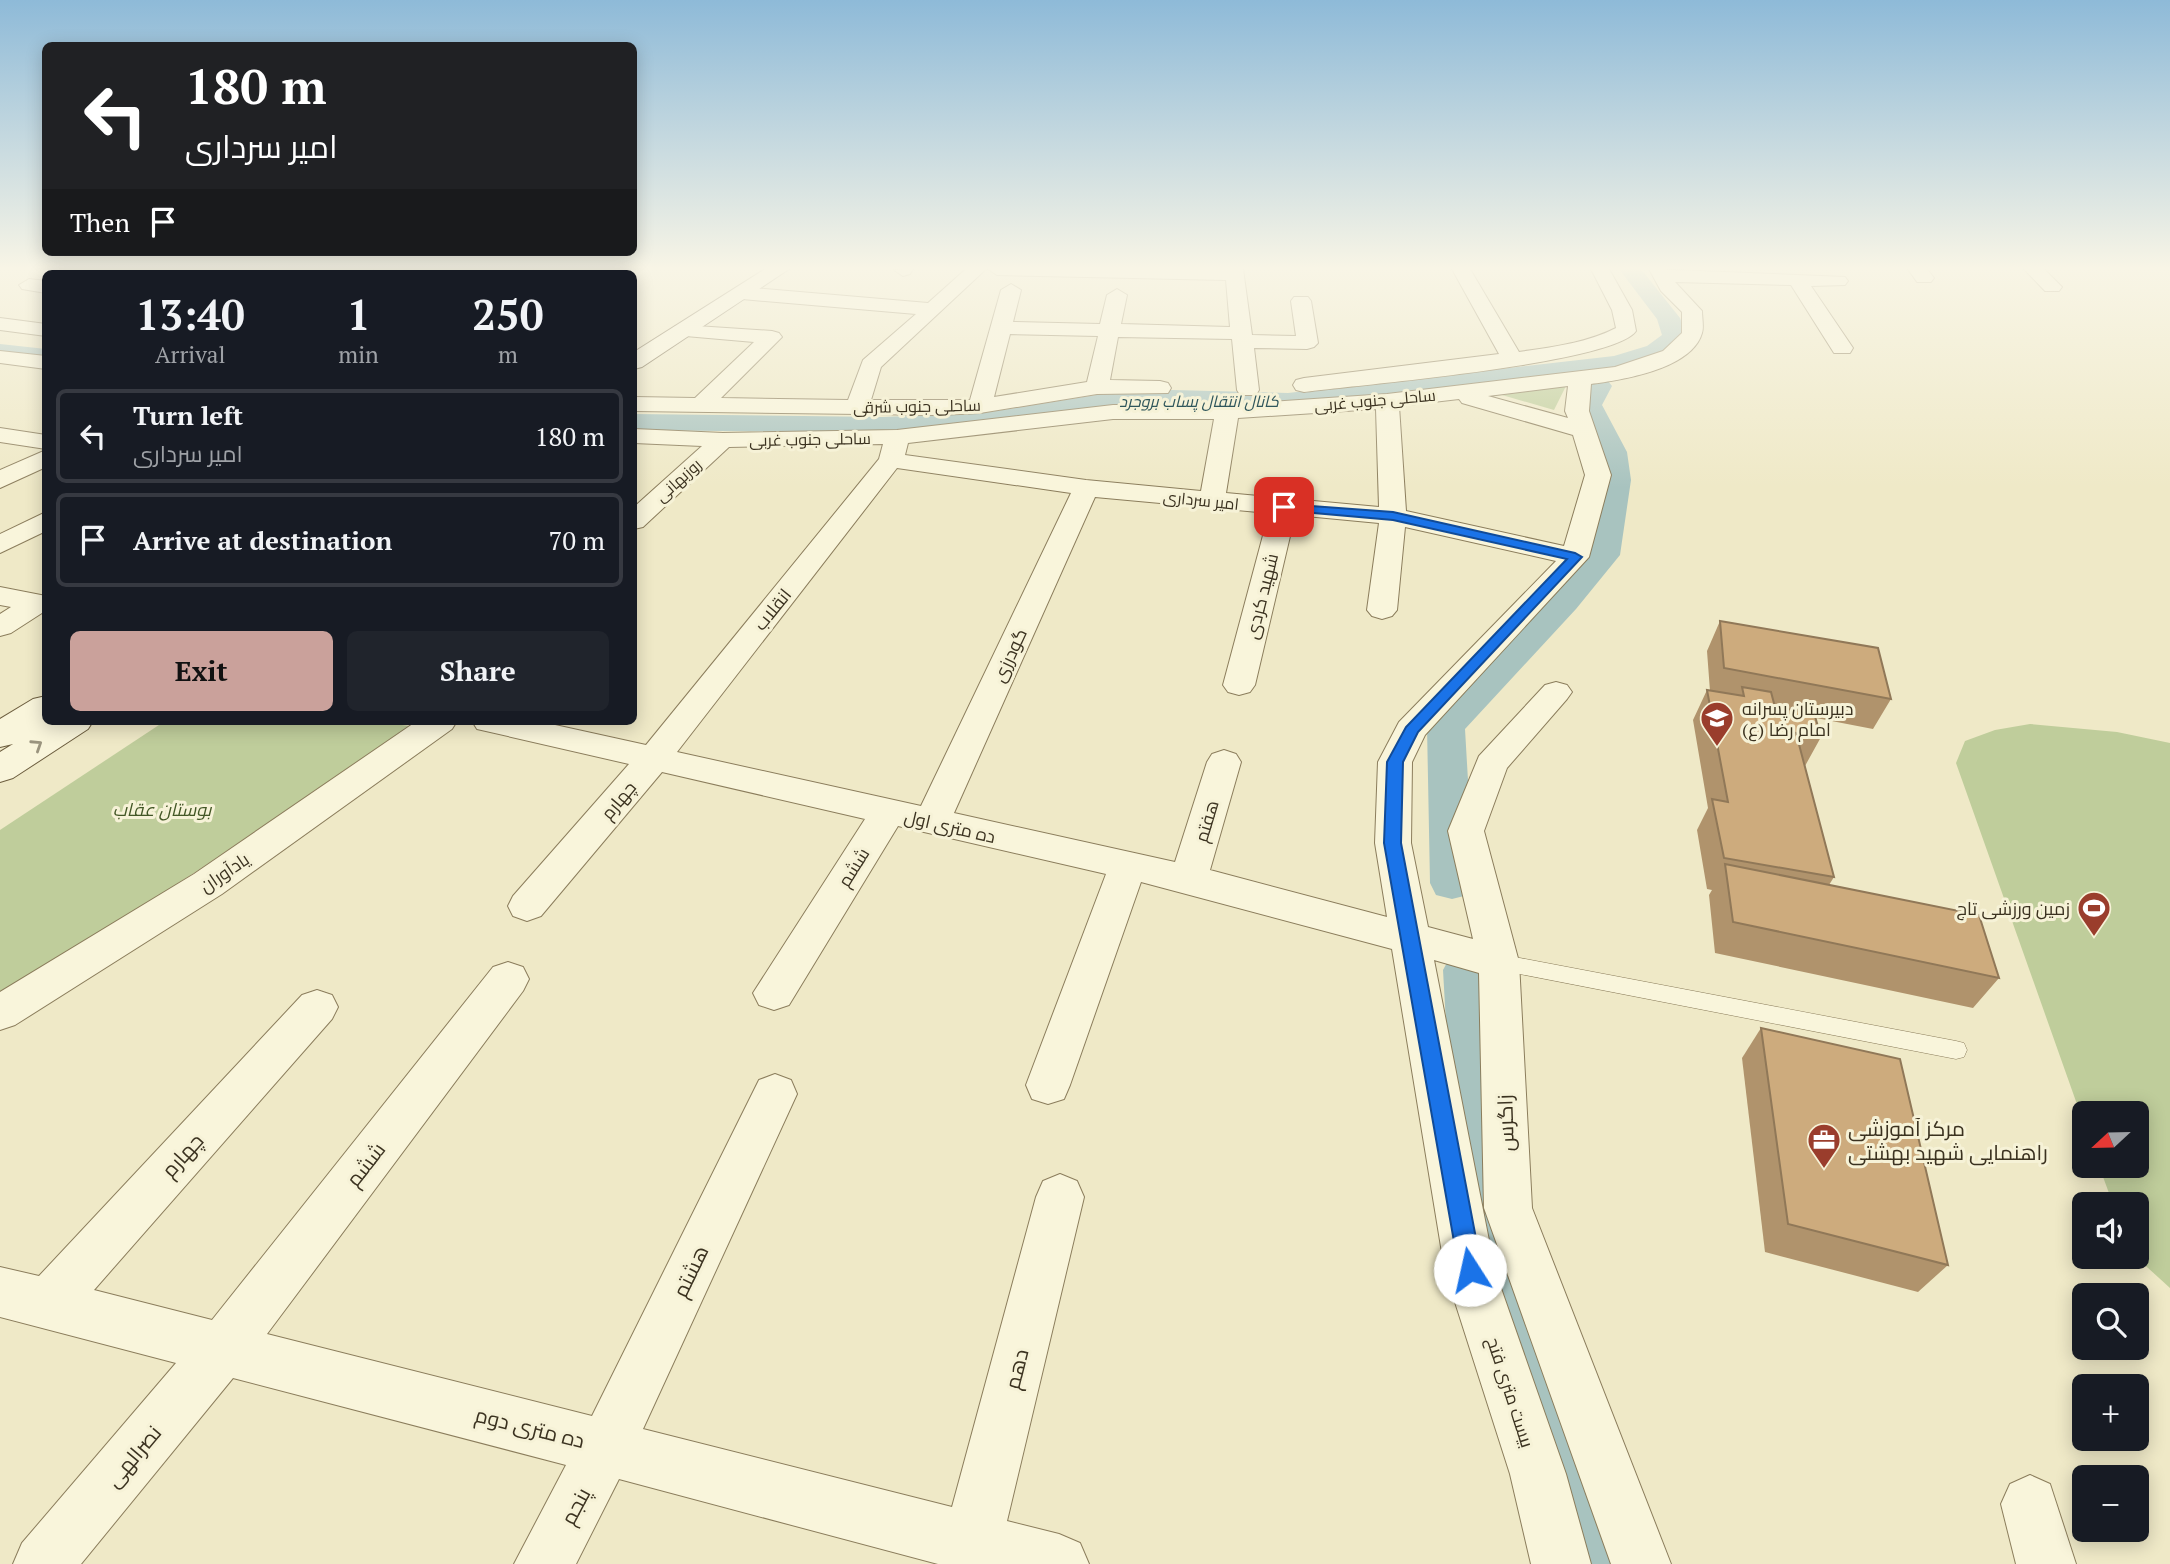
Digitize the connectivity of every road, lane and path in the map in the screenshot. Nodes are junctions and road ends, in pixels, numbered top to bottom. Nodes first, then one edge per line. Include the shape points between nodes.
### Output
1 (664, 342) edge
2 (767, 342) edge
3 (896, 342) edge
4 (997, 342) edge
5 (1106, 342) edge
6 (1242, 342) edge
7 (1503, 342) edge
8 (1606, 342) edge
9 (1687, 342) edge
10 (1838, 342) edge
11 (1842, 348) dead end
12 (0, 357) edge
13 (1512, 358) junction
14 (637, 360) edge
15 (42, 363) edge
16 (10, 377) dead end
17 (1580, 378) junction
18 (1097, 387) junction
19 (1179, 389) dead end
20 (1248, 390) junction
21 (1454, 393) junction
22 (1224, 401) junction
23 (1387, 401) junction
24 (637, 404) edge
25 (700, 405) junction
26 (980, 406) junction
27 (857, 408) junction
28 (1583, 430) junction
29 (0, 435) edge
30 (637, 436) edge
31 (723, 440) junction
32 (42, 441) edge
33 (894, 449) junction
34 (1004, 449) junction
35 (42, 459) edge
36 (0, 480) edge
37 (1086, 488) junction
38 (1212, 501) junction
39 (1284, 507) junction
40 (1393, 516) junction
41 (637, 518) edge
42 (42, 522) edge
43 (0, 544) edge
44 (1575, 557) junction
45 (0, 596) edge
46 (41, 604) edge
47 (1382, 610) dead end
48 (0, 627) edge
49 (1239, 685) dead end
50 (1556, 692) dead end
51 (42, 709) edge
52 (69, 725) edge
53 (434, 725) edge
54 (507, 725) edge
55 (0, 735) edge
56 (654, 758) junction
57 (1224, 762) dead end
58 (0, 769) edge
59 (888, 812) junction
60 (932, 821) junction
61 (1128, 866) junction
62 (1188, 879) junction
63 (527, 906) dead end
64 (1409, 937) junction
65 (1499, 962) junction
66 (508, 979) dead end
67 (774, 993) dead end
68 (317, 1007) dead end
69 (0, 1013) edge
70 (1956, 1050) dead end
71 (1048, 1084) dead end
72 (775, 1094) dead end
73 (1060, 1197) dead end
74 (24, 1298) edge
75 (223, 1349) junction
76 (606, 1447) junction
77 (2030, 1504) dead end
78 (970, 1553) edge
79 (43, 1564) edge
80 (544, 1564) edge
81 (1059, 1564) edge
82 (1561, 1564) edge
83 (1641, 1564) edge
84 (2046, 1564) edge

1 - 14 main road
2 - 25 street
3 - 27 street via 871,365
4 - 26 street
5 - 18 street
6 - 20 street
7 - 13 street
8 - 13 street
9 - 17 street, ساحلی جنوب غربی via 1643,367
10 - 11 street
12 - 15 street
13 - 20 street
15 - 16 street
17 - 21 street, ساحلی جنوب غربی
17 - 28 street, بیست متری فتح via 1577,411
18 - 19 street, ساحلی جنوب شرقی
18 - 26 street, ساحلی جنوب شرقی
20 - 22 street
21 - 23 street, ساحلی جنوب غربی
21 - 28 street
22 - 23 street, ساحلی جنوب غربی
22 - 34 street, ساحلی جنوب غربی via 1113,412
22 - 38 street
23 - 40 street
24 - 25 street, ساحلی جنوب شرقی
25 - 27 street, ساحلی جنوب شرقی
26 - 27 street, ساحلی جنوب شرقی
28 - 44 street, بیست متری فتح via 1598,475
29 - 32 street
30 - 31 street, ساحلی جنوب غربی
31 - 33 street, ساحلی جنوب غربی
31 - 41 street, روزبهانی
33 - 34 street, امیر سرداری
33 - 34 street, ساحلی جنوب غربی
33 - 56 street, انقلاب
34 - 37 street, امیر سرداری
35 - 36 street
37 - 38 street, امیر سرداری
37 - 60 street, گودرزی
38 - 39 street, امیر سرداری
39 - 40 street, امیر سرداری
39 - 49 street, شهید کردی
40 - 44 street, امیر سرداری
40 - 47 street
42 - 43 street
44 - 64 street, بیست متری فتح via 1411,730 1395,762 1392,843
45 - 46 street
46 - 48 street
50 - 65 street, زاگرس via 1491,764 1466,831
51 - 55 main road
58 -> 52 main road
53 - 69 street, یادآوران via 208,884
54 - 56 street, ده متری اول
56 - 59 street, ده متری اول
56 - 63 street, چهارم
57 - 62 street, هفتم
59 - 60 street, ده متری اول
59 - 67 street, ششم
60 - 61 street, ده متری اول
61 - 62 street, ده متری اول
61 - 71 street
62 - 64 street, ده متری اول
64 - 65 street, ده متری اول
64 - 82 street, بیست متری فتح via 1470,1270 1538,1474
65 - 70 lane
65 - 83 street, زاگرس via 1508,1208
66 - 75 street, ششم
68 - 74 street, چهارم
72 - 76 street, هشتم
73 - 78 street, دهم
74 - 75 street, ده متری دوم
75 - 76 street, ده متری دوم
75 - 79 street, نصرالهی
76 - 78 street, ده متری دوم
76 - 80 street, پنجم
77 - 84 street
78 - 81 street, ده متری دوم

